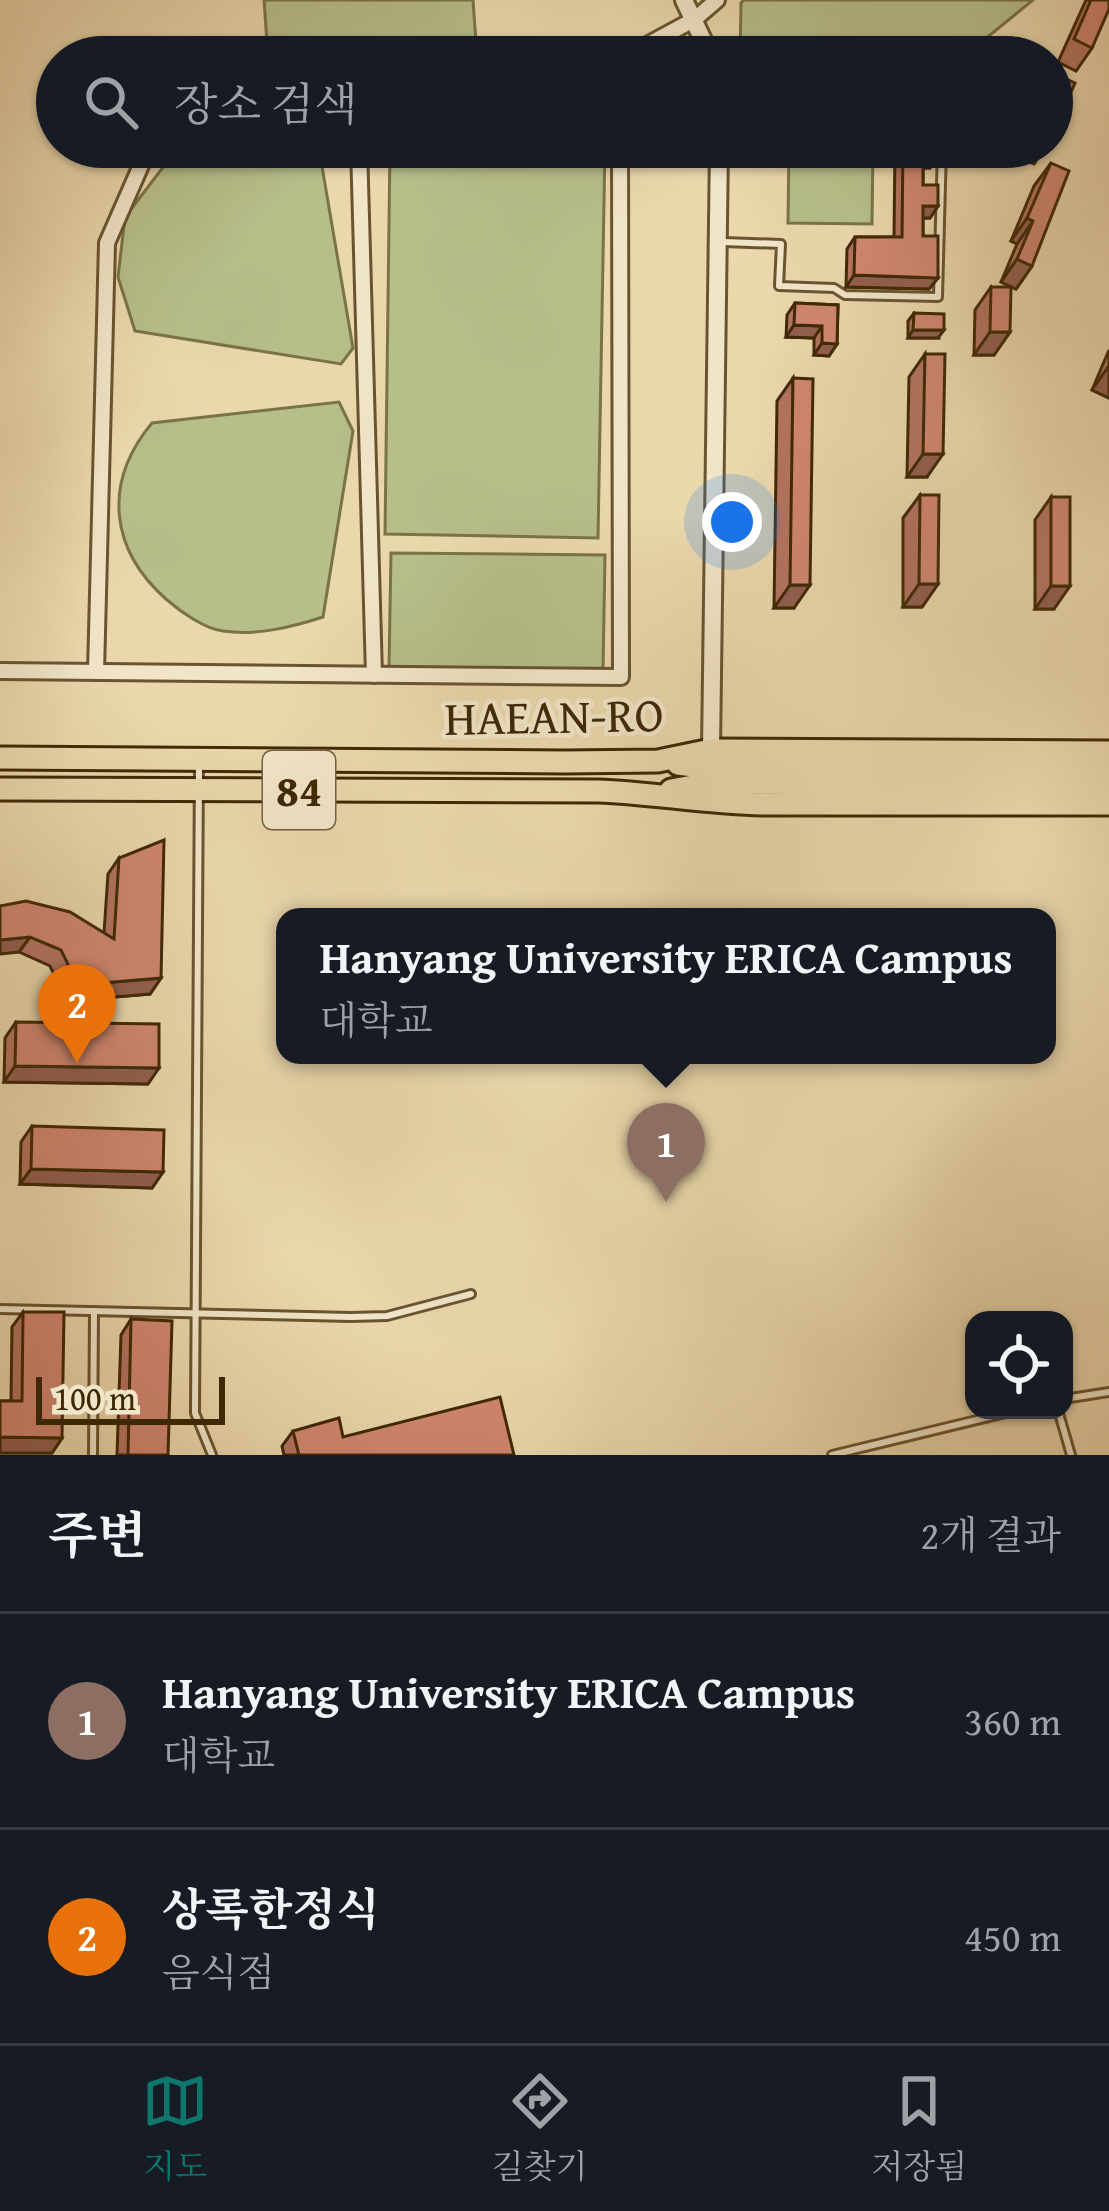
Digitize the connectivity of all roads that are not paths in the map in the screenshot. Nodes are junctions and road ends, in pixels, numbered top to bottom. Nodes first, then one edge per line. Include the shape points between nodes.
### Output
1 (684, 0) edge
2 (717, 0) edge
3 (694, 19) junction
4 (663, 36) edge
5 (702, 36) edge
6 (140, 168) edge
7 (359, 168) edge
8 (620, 168) edge
9 (719, 168) edge
10 (941, 168) edge
11 (719, 242) junction
12 (0, 671) edge
13 (96, 672) junction
14 (374, 675) junction
15 (711, 750) junction
16 (1109, 752) edge
17 (0, 758) edge
18 (199, 760) junction
19 (658, 761) junction
20 (1109, 770) edge
21 (1109, 786) edge
22 (0, 789) edge
23 (199, 790) junction
24 (658, 793) junction
25 (1109, 804) edge
26 (471, 1294) dead end
27 (0, 1309) edge
28 (94, 1311) junction
29 (196, 1314) junction
30 (1109, 1392) edge
31 (1073, 1398) edge
32 (985, 1419) edge
33 (1061, 1419) edge
34 (866, 1451) edge
35 (93, 1455) edge
36 (212, 1455) edge
37 (832, 1455) edge
38 (1071, 1455) edge

1 - 3 street
2 - 3 street
3 - 4 street
3 - 5 street
6 - 13 street via 107,243
7 - 14 street
8 - 14 street via 621,677
9 - 11 street
10 - 11 lane via 938,296 779,286 781,244
11 - 15 street
12 - 13 street
13 - 14 street
15 - 16 main road, HAEAN-RO / 84
15 - 19 main road, HAEAN-RO / 84
17 - 18 main road, HAEAN-RO / 84
18 - 19 main road, HAEAN-RO / 84
18 - 23 lane
19 - 20 main road
21 - 24 main road via 704,784
22 - 23 main road, HAEAN-RO / 84
23 - 24 main road, HAEAN-RO / 84
23 - 29 lane
24 - 25 main road, HAEAN-RO / 84 via 724,803
26 - 29 lane via 387,1316
27 - 28 lane
28 - 29 lane
28 - 35 lane
29 - 36 lane via 195,1412
30 - 31 lane
32 - 34 lane
33 - 38 lane
34 - 37 lane

